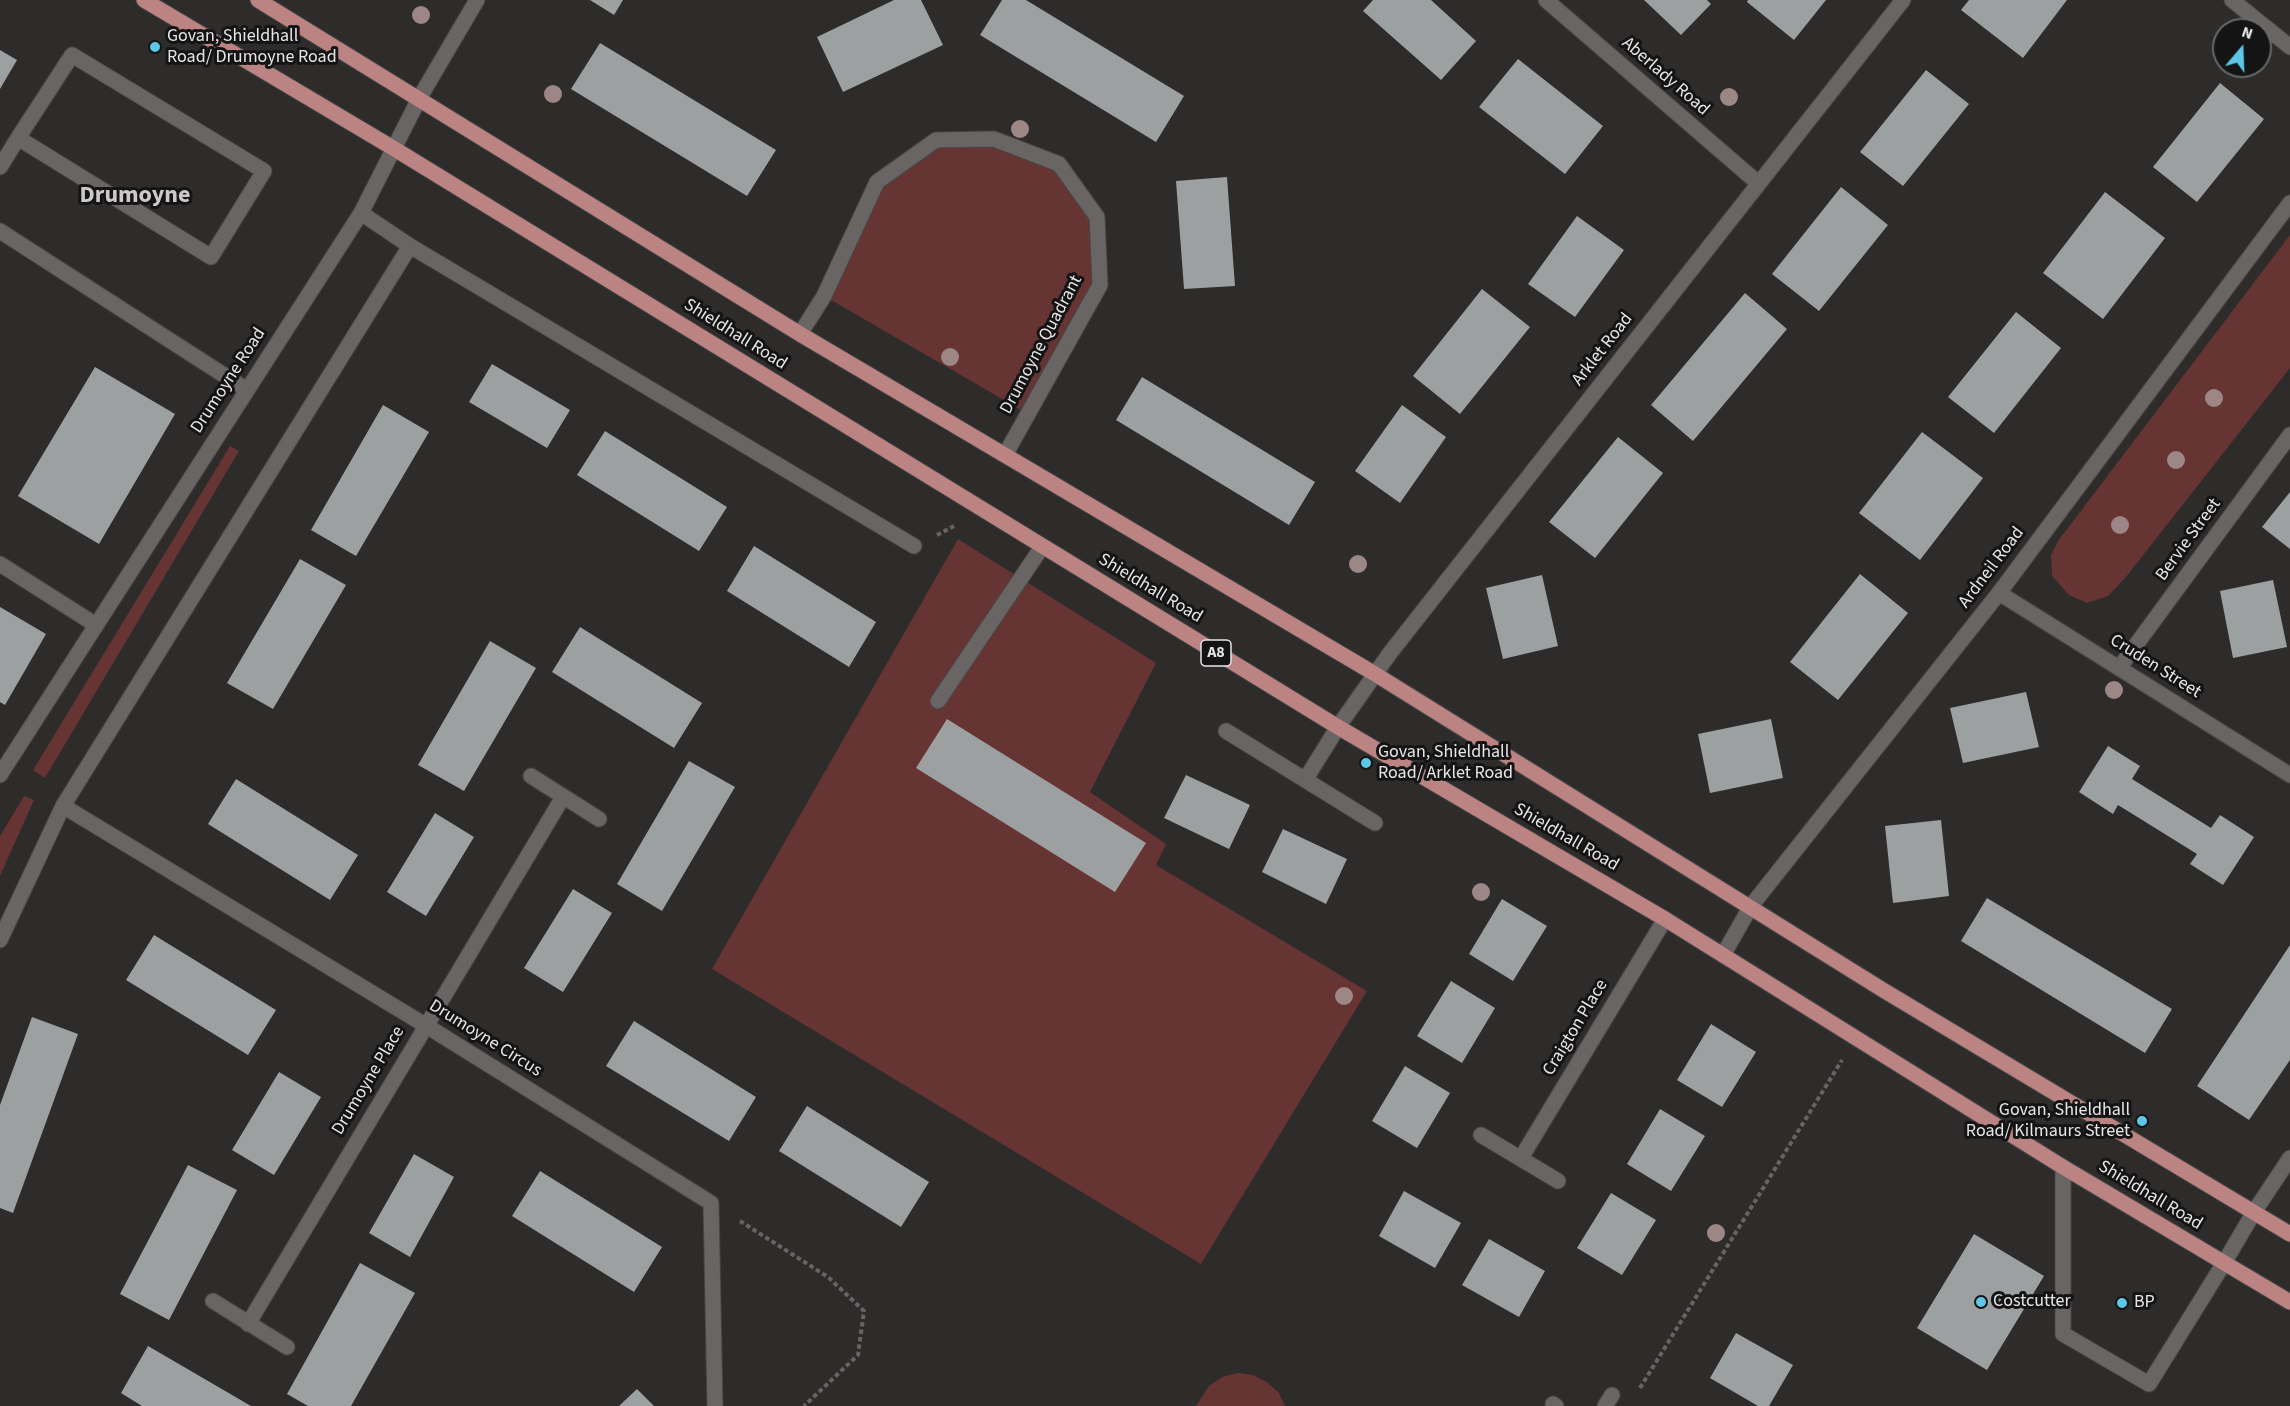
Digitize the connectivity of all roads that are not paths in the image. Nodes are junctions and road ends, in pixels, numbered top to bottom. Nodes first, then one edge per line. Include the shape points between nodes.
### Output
1 (144, 0) edge
2 (258, 0) edge
3 (477, 0) edge
4 (1546, 0) edge
5 (1903, 0) edge
6 (2232, 0) edge
7 (2290, 47) edge
8 (420, 97) junction
9 (18, 138) junction
10 (393, 148) junction
11 (0, 167) edge
12 (1758, 183) junction
13 (2290, 203) edge
14 (361, 213) junction
15 (0, 231) edge
16 (410, 246) junction
17 (800, 334) junction
18 (247, 390) junction
19 (2290, 435) edge
20 (1005, 455) junction
21 (914, 546) road end
22 (1042, 547) junction
23 (0, 564) edge
24 (1999, 592) junction
25 (96, 625) junction
26 (2119, 668) junction
27 (1375, 674) junction
28 (938, 701) dead end
29 (1338, 727) junction
30 (1226, 731) dead end
31 (2290, 775) edge
32 (0, 776) edge
33 (531, 777) dead end
34 (1305, 780) junction
35 (563, 797) junction
36 (63, 806) junction
37 (599, 819) dead end
38 (1375, 823) dead end
39 (1751, 906) junction
40 (1665, 919) junction
41 (0, 940) edge
42 (1723, 955) junction
43 (425, 1025) junction
44 (1481, 1135) dead end
45 (1521, 1158) junction
46 (2290, 1158) edge
47 (2063, 1167) junction
48 (1558, 1181) dead end
49 (2254, 1212) junction
50 (2290, 1234) edge
51 (2224, 1263) junction
52 (213, 1301) dead end
53 (2290, 1302) edge
54 (248, 1324) junction
55 (287, 1347) dead end
56 (716, 1406) edge

1 - 10 main road, Shieldhall Road / A8
2 - 8 main road, Shieldhall Road
3 - 8 street, Drumoyne Road
4 - 12 street, Aberlady Road
5 - 12 street, Arklet Road
6 - 7 street
8 - 10 street, Drumoyne Road
8 - 17 main road, Shieldhall Road
9 - 9 street via 72,55 264,171 211,257
9 - 11 street
10 - 14 street, Drumoyne Road
10 - 22 main road, Shieldhall Road / A8
12 - 27 street, Arklet Road
13 - 24 street, Ardneil Road
14 - 16 street
14 - 18 street, Drumoyne Road
15 - 18 street
16 - 21 street
16 - 36 street
17 - 20 main road, Shieldhall Road
17 - 20 street, Drumoyne Quadrant via 824,296 877,182 936,140 994,139 1059,164 1097,217 1100,285
18 - 25 street, Drumoyne Road
19 - 26 street, Bervie Street
20 - 27 main road, Shieldhall Road
22 - 28 street
22 - 29 main road, Shieldhall Road / A8
23 - 25 street
24 - 26 street, Cruden Street
24 - 39 street, Ardneil Road
25 - 32 street, Drumoyne Road
26 - 31 street, Cruden Street
27 - 29 street, Arklet Road
27 - 39 main road, Shieldhall Road
29 - 34 street, Arklet Road
29 - 40 main road, Shieldhall Road / A8
30 - 34 street
33 - 35 street
34 - 38 street
35 - 37 street
35 - 43 street, Drumoyne Place
36 - 41 street
36 - 43 street, Drumoyne Circus
39 - 42 street, Ardneil Road
39 - 49 main road, Shieldhall Road via 1883,990
40 - 42 main road, Shieldhall Road / A8
40 - 45 street, Craigton Place
42 - 47 main road, Shieldhall Road / A8
43 - 54 street, Drumoyne Place
43 - 56 street, Drumoyne Circus via 711,1203
44 - 45 street
45 - 48 street
46 - 49 street
47 - 51 main road, Shieldhall Road / A8
47 - 51 street via 2062,1334 2149,1384
49 - 50 main road, Shieldhall Road
49 - 51 street
51 - 53 main road, Shieldhall Road / A8
52 - 54 street
54 - 55 street

